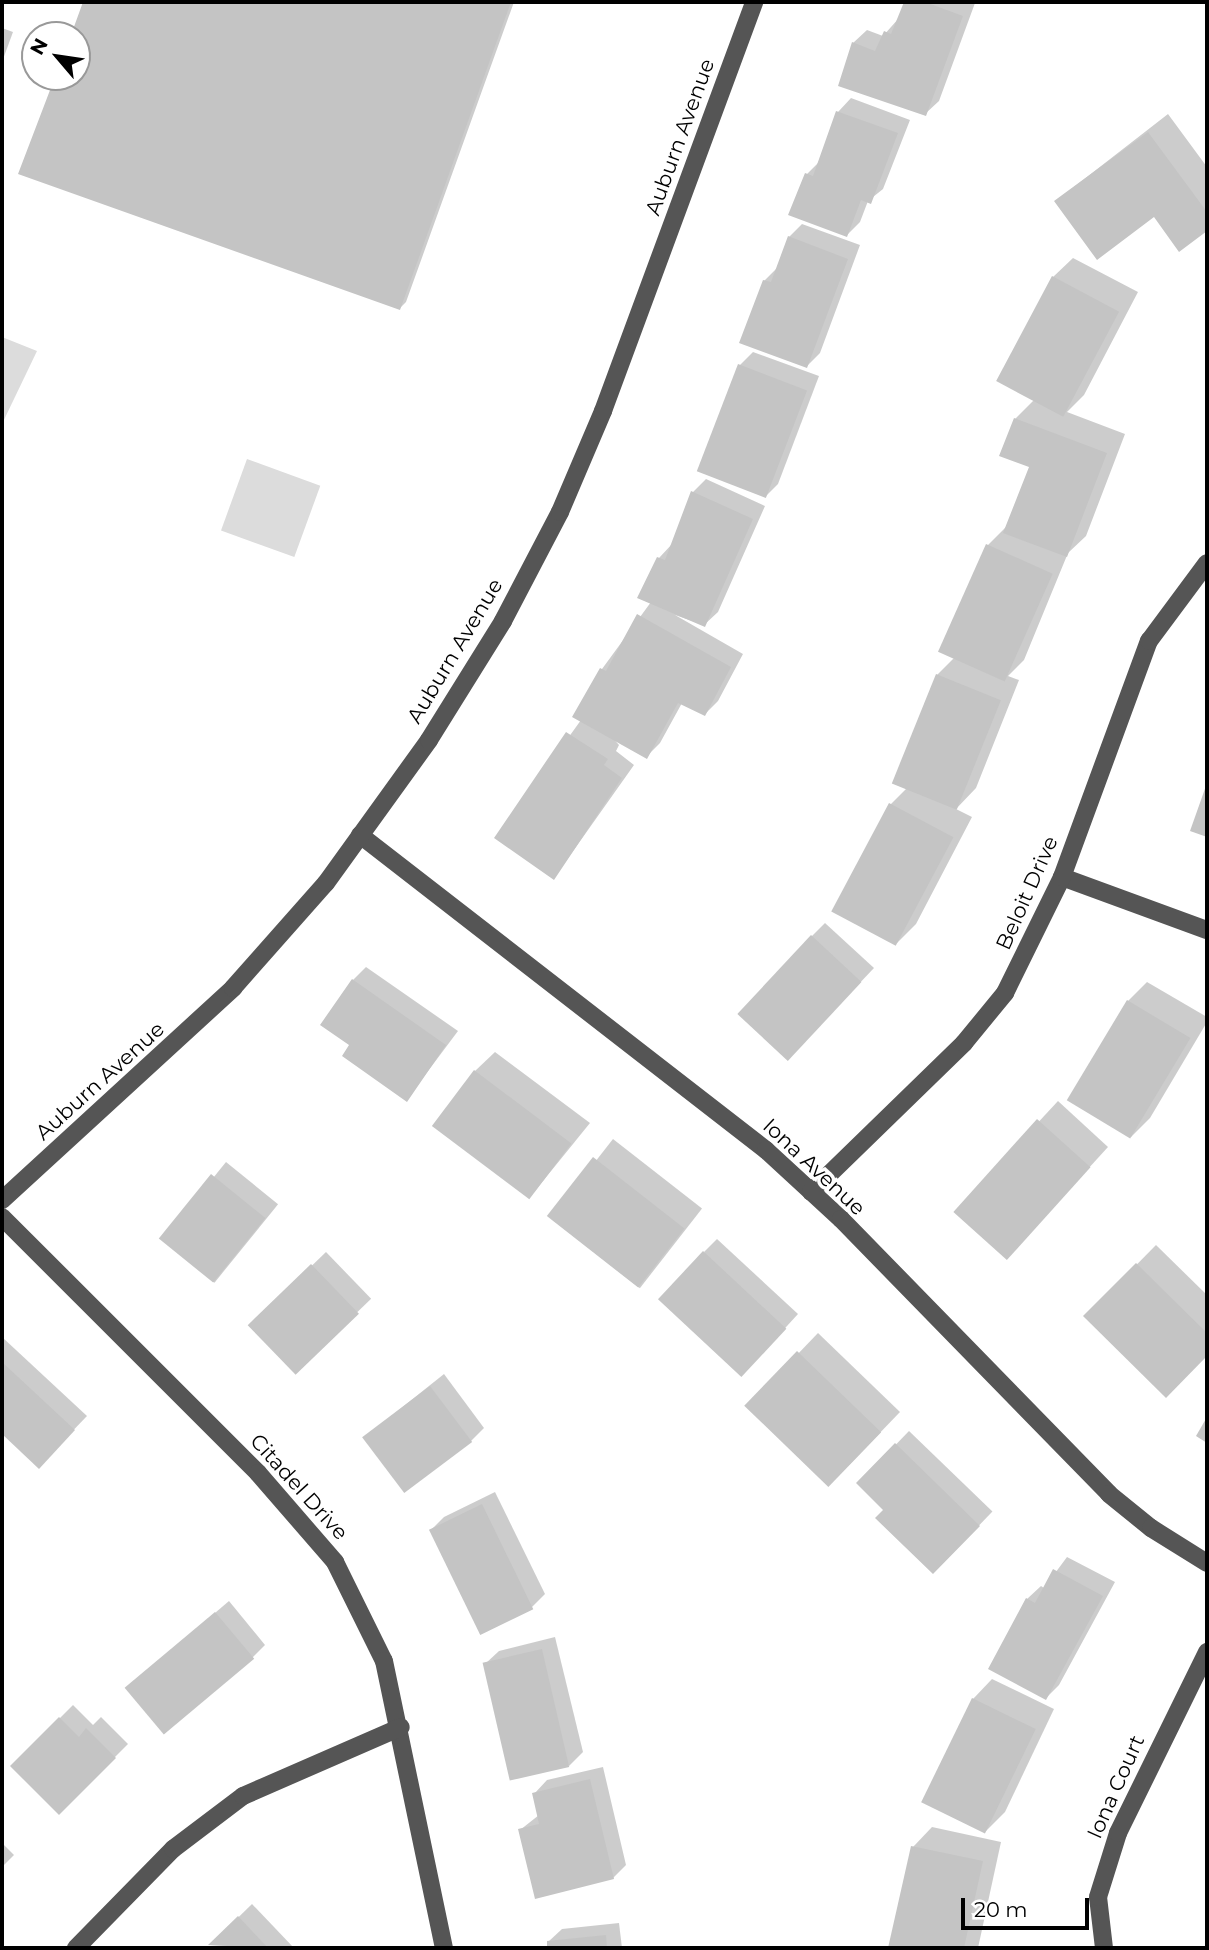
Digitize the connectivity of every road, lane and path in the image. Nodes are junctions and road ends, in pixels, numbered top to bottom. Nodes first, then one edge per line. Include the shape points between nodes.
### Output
1 (754, 2) edge
2 (1207, 563) edge
3 (360, 835) junction
4 (1062, 877) junction
5 (1207, 930) edge
6 (811, 1192) junction
7 (2, 1200) edge
8 (2, 1217) edge
9 (1207, 1563) edge
10 (1207, 1652) edge
11 (401, 1727) junction
12 (76, 1948) edge
13 (444, 1948) edge
14 (1104, 1948) edge

1 - 3 street, Auburn Avenue via 603,411 560,512 503,621 452,704
2 - 4 street, Beloit Drive via 1167,611 1136,669
3 - 6 street, Iona Avenue via 766,1150
3 - 7 street, Auburn Avenue via 326,883 233,988
4 - 5 street
4 - 6 street, Beloit Drive via 1005,993 964,1043
6 - 9 street, Iona Avenue via 1109,1494 1151,1528
8 - 11 street, Citadel Drive via 314,1533 373,1632
10 - 14 street, Iona Court via 1118,1833 1098,1897
11 - 12 street via 243,1796 173,1849
11 - 13 street, Citadel Drive

